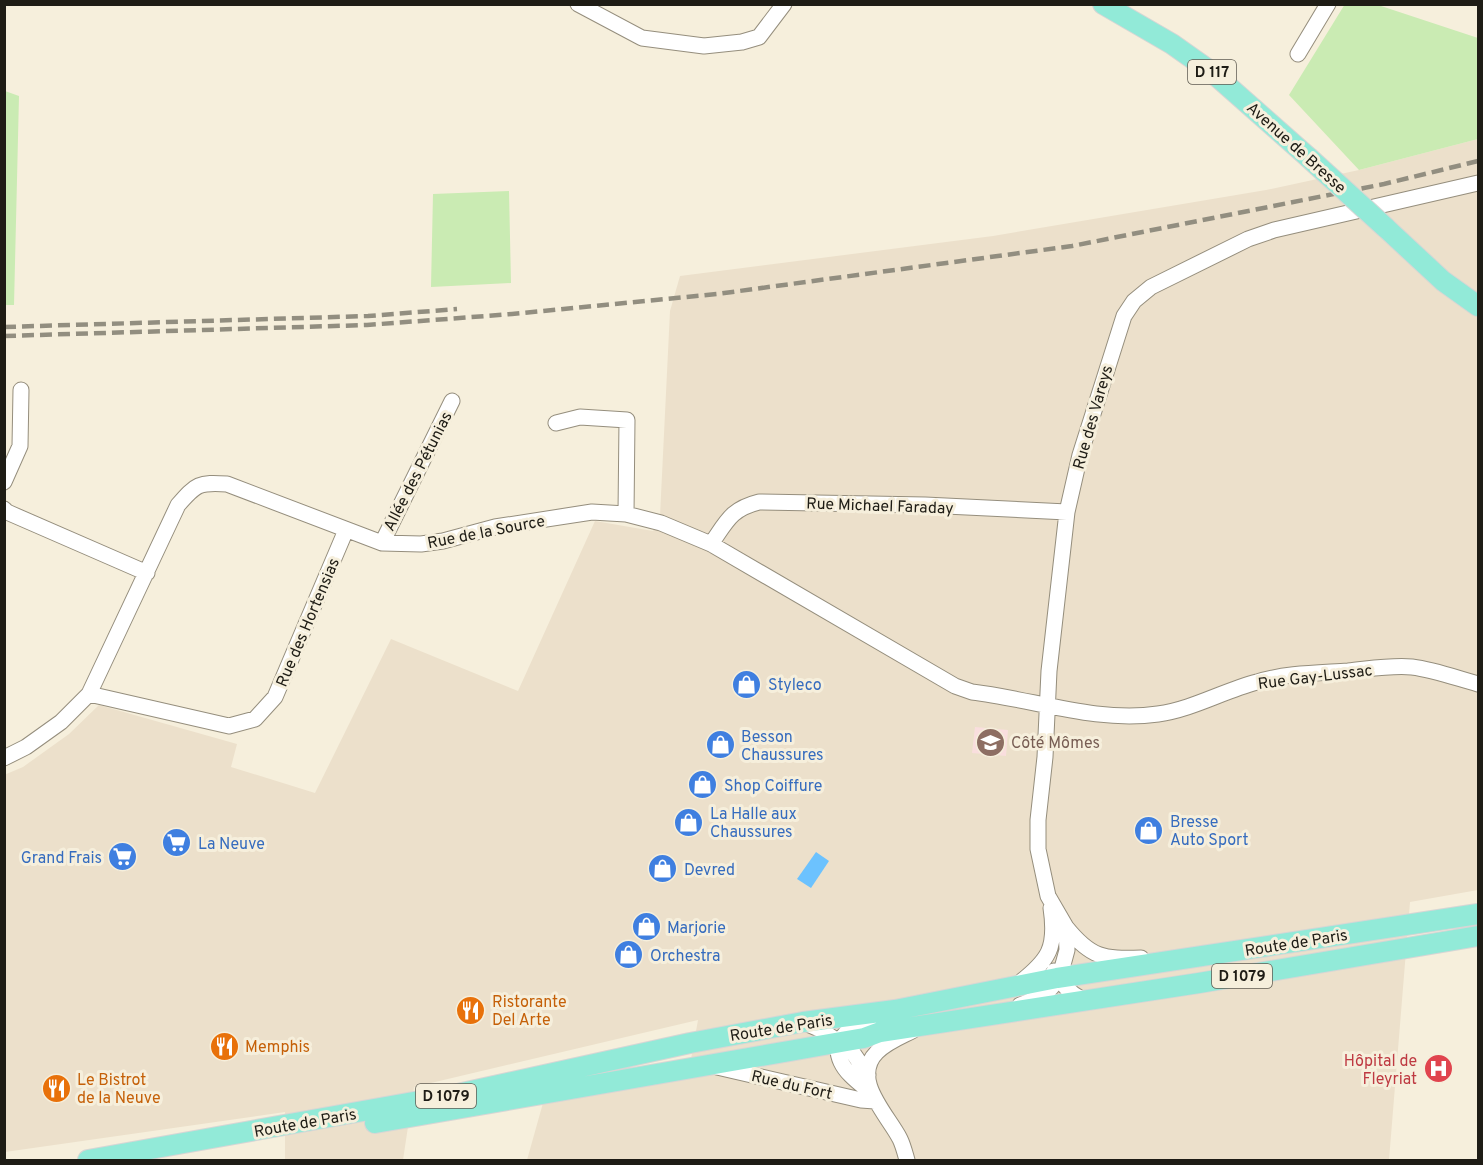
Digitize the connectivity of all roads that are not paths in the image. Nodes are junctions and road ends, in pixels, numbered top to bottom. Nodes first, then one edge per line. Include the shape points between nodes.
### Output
1 (578, 4) edge
2 (784, 4) edge
3 (1103, 4) edge
4 (1328, 4) edge
5 (1298, 54) dead end
6 (1479, 183) edge
7 (1479, 306) edge
8 (21, 390) dead end
9 (452, 401) dead end
10 (556, 423) dead end
11 (4, 482) edge
12 (4, 509) edge
13 (1067, 512) junction
14 (626, 514) junction
15 (346, 530) junction
16 (382, 543) junction
17 (711, 544) junction
18 (147, 573) junction
19 (1479, 684) edge
20 (90, 694) junction
21 (1047, 705) junction
22 (4, 758) edge
23 (1051, 902) junction
24 (1479, 914) edge
25 (1066, 927) junction
26 (1479, 936) edge
27 (1052, 945) junction
28 (1198, 957) junction
29 (1057, 978) junction
30 (1013, 988) junction
31 (1083, 1000) junction
32 (895, 1011) junction
33 (1005, 1013) junction
34 (803, 1022) junction
35 (924, 1025) junction
36 (840, 1042) junction
37 (710, 1065) junction
38 (868, 1075) junction
39 (873, 1097) junction
40 (88, 1161) edge
41 (150, 1161) edge
42 (907, 1161) edge

1 - 2 street via 642,38 704,46 759,37
3 - 7 main road, Avenue de Bresse / D 117, bridge via 1213,73 1443,280
4 - 5 street
6 - 13 street, Rue des Vareys via 1274,230 1151,286 1124,316 1080,455
8 - 11 street via 20,447
9 - 16 street, Allée des Pétunias
10 - 14 street via 580,417 627,420
12 - 18 street
13 - 17 street, Rue Michael Faraday via 759,502 733,513
13 - 21 street, Rue des Vareys
14 - 16 street, Rue de la Source via 592,512 495,527 444,541
14 - 17 street, Rue de la Source via 661,523
15 - 16 street, Rue de la Source
15 - 18 street, Rue de la Source via 227,484 206,482 192,489 178,505
15 - 20 street, Rue des Hortensias via 275,697 255,719 229,726
17 - 21 street, Rue de la Source via 955,686
18 - 20 street, Rue de la Source
19 - 21 street, Rue Gay-Lussac via 1440,672 1390,667 1261,681 1190,707 1157,714 1123,716
20 - 22 street, Rue de la Source via 61,722
21 - 23 street, Rue des Vareys via 1038,849
23 - 25 street, Rue des Vareys
23 - 27 street, Rue des Vareys via 1055,931
24 - 28 main road, Route de Paris / D 1079
25 - 28 street, Rue des Vareys via 1088,949 1103,957
25 - 29 street via 1067,950
26 - 31 main road, Route de Paris / D 1079
27 - 29 street, Rue des Vareys via 1051,961
27 - 30 street via 1040,965
28 - 29 main road, Route de Paris / D 1079
29 - 30 main road, Route de Paris / D 1079
29 - 31 street
29 - 33 street via 1043,996
30 - 32 main road, Route de Paris / D 1079
31 - 33 main road, Route de Paris / D 1079
32 - 34 main road, Route de Paris / D 1079
32 - 36 street via 854,1025
33 - 35 main road, Route de Paris / D 1079
34 - 36 street, Rue du Fort
34 - 40 main road, Route de Paris / D 1079 via 453,1095
35 - 36 main road, Route de Paris / D 1079
35 - 38 street via 876,1053
36 - 37 main road, Route de Paris / D 1079
36 - 38 street, Rue du Fort via 851,1050
36 - 39 street, Rue du Fort via 842,1062
37 - 39 street, Rue du Fort via 861,1100
37 - 41 main road, Route de Paris / D 1079
38 - 39 street, Rue du Fort
39 - 42 street, Rue du Fort via 900,1140

